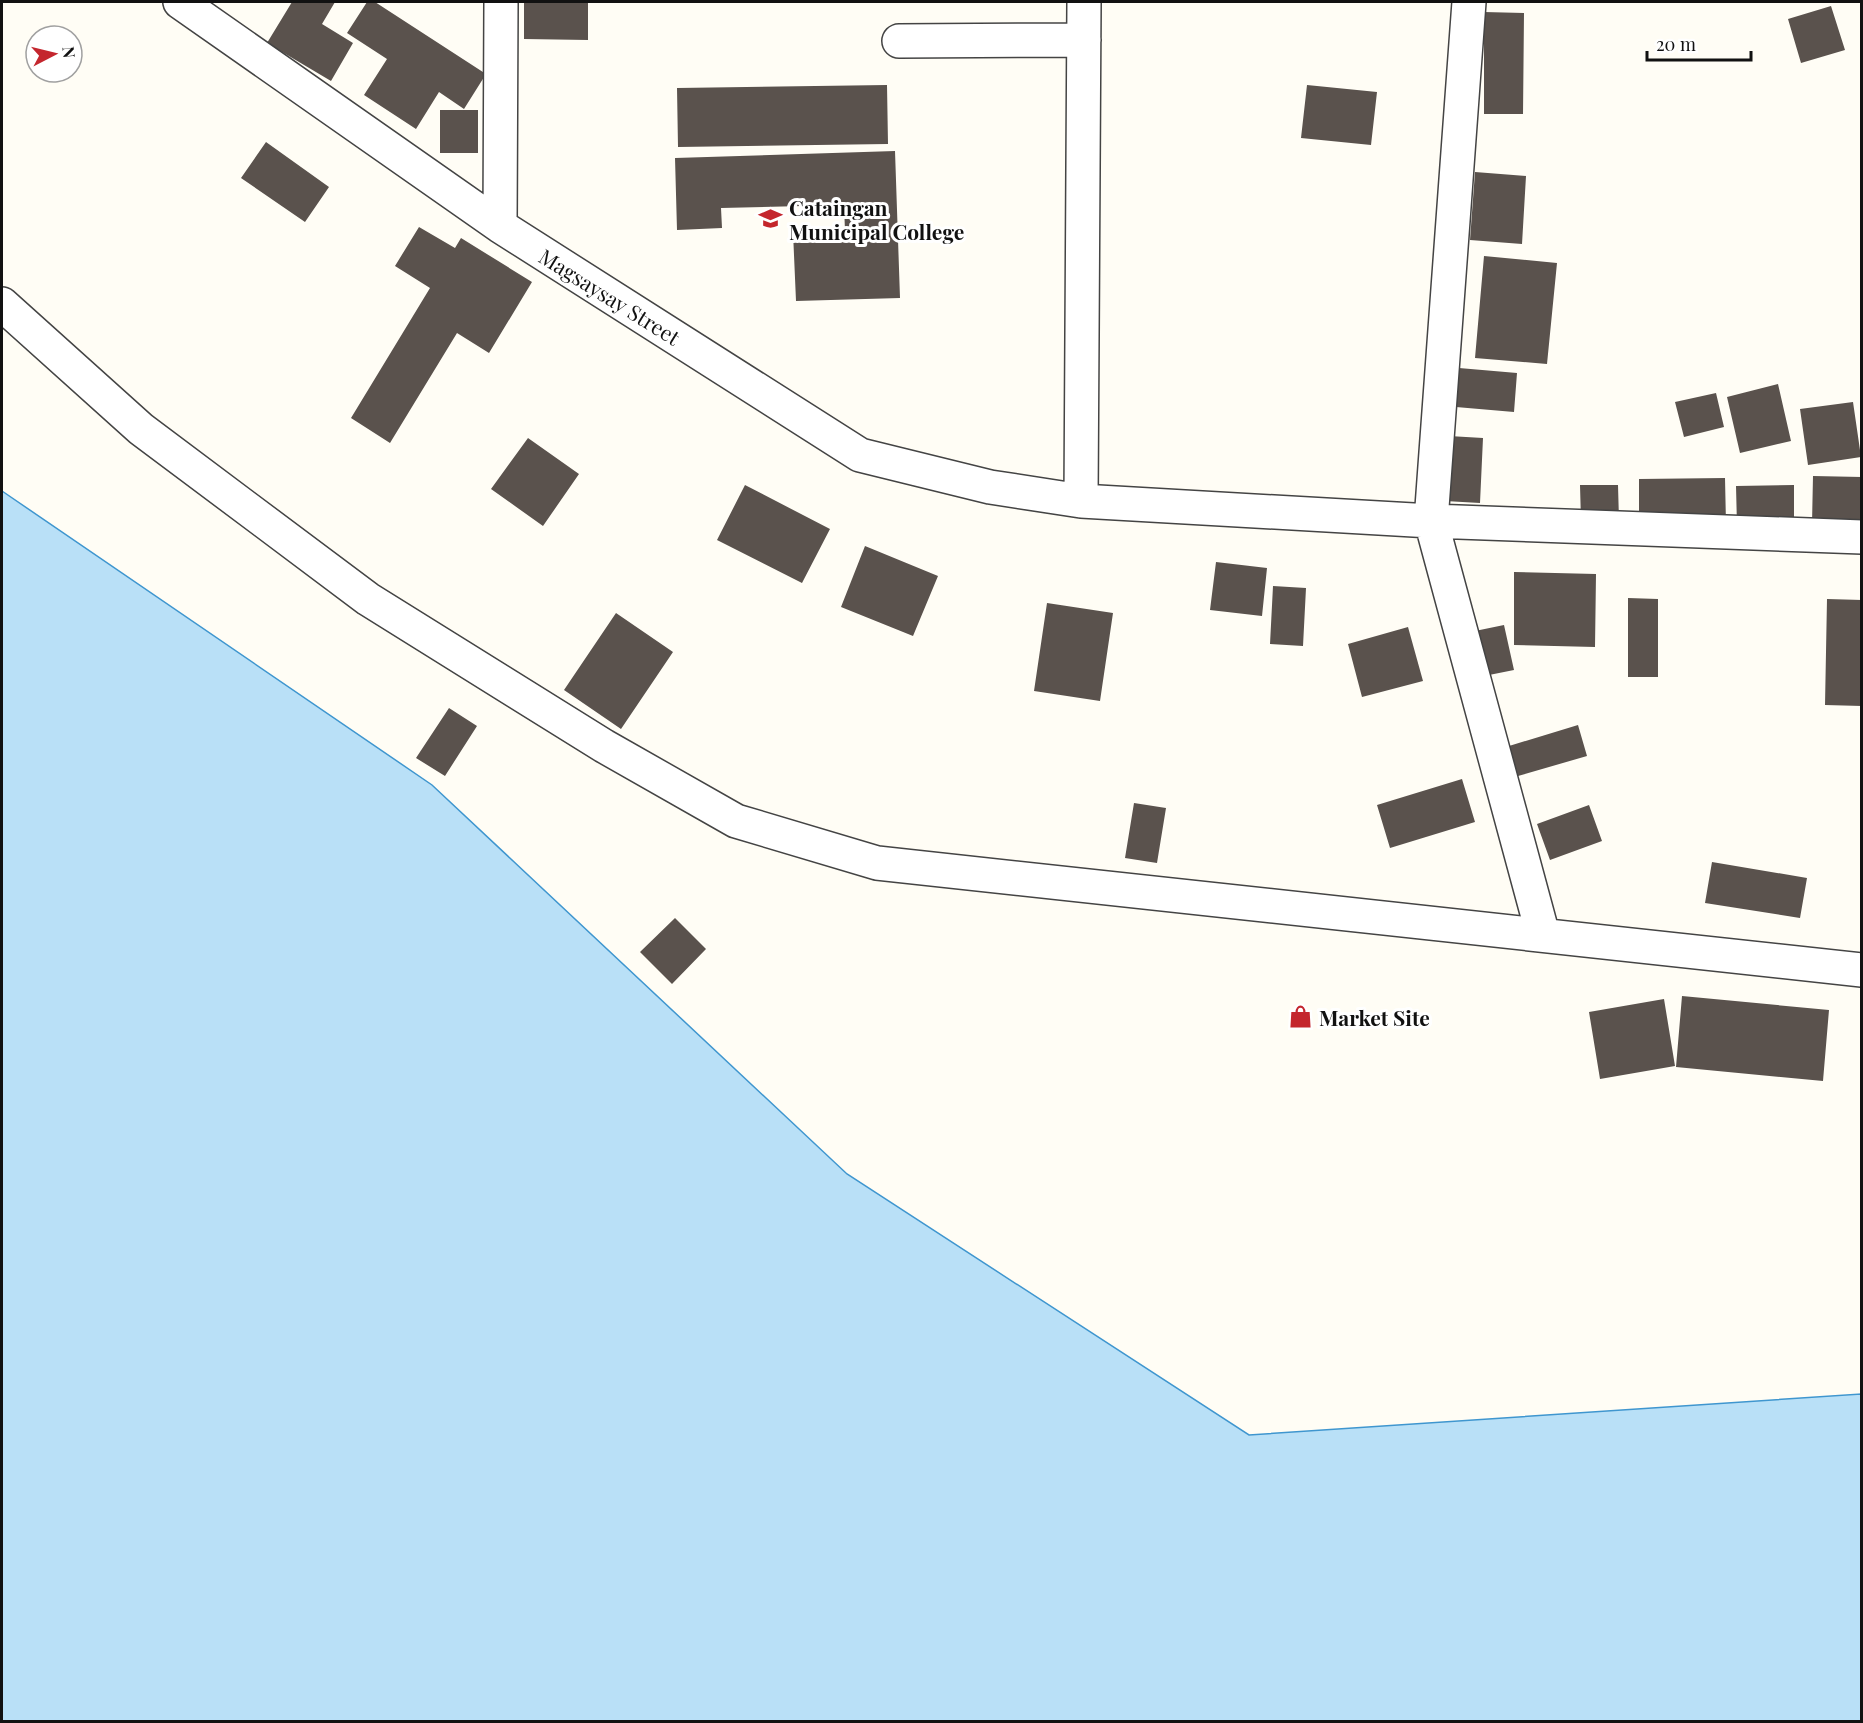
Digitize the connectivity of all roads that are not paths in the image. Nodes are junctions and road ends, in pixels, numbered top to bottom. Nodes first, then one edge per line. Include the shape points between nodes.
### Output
1 (180, 2) edge
2 (501, 2) edge
3 (1084, 2) edge
4 (1469, 2) edge
5 (1084, 40) junction
6 (899, 41) dead end
7 (500, 226) junction
8 (2, 304) edge
9 (1081, 501) junction
10 (1431, 521) junction
11 (1862, 537) edge
12 (1544, 935) junction
13 (1862, 970) edge

1 - 7 street, Magsaysay Street
2 - 7 street
3 - 5 street
4 - 10 street
5 - 6 street
5 - 9 street
7 - 9 street, Magsaysay Street via 860,455 990,487
8 - 12 street via 141,429 368,599 604,746 736,821 876,863
9 - 10 street, Magsaysay Street
10 - 11 street, Magsaysay Street
10 - 12 street
12 - 13 street

